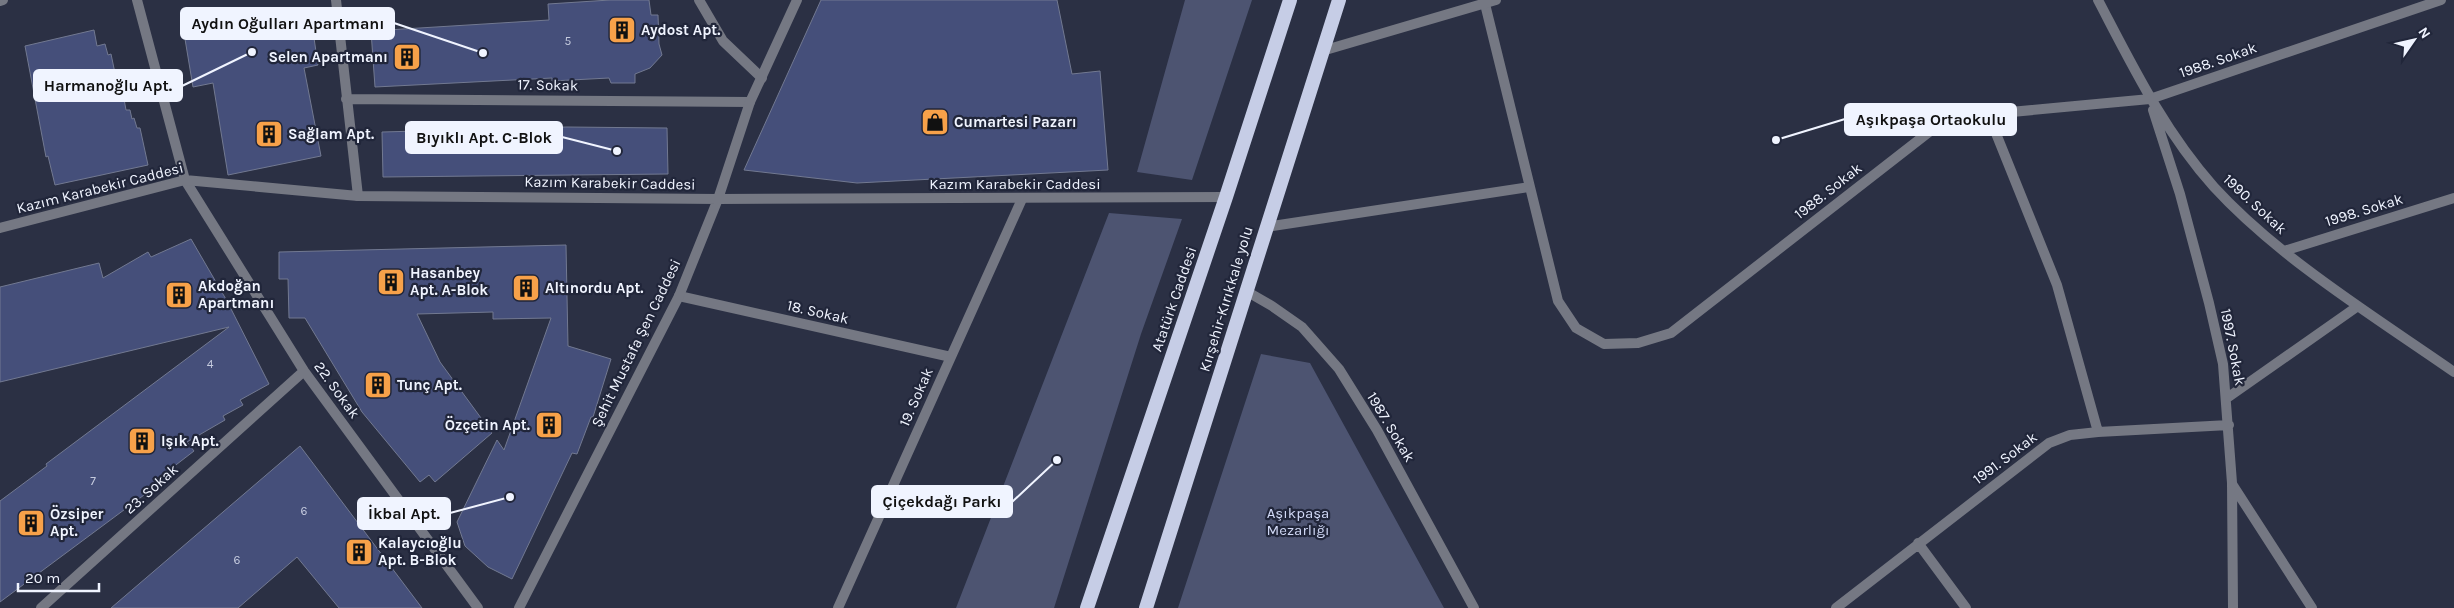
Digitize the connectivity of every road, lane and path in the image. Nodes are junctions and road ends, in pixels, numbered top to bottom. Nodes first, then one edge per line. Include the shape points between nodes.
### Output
1 (137, 0) edge
2 (336, 0) edge
3 (699, 0) edge
4 (797, 0) edge
5 (1290, 0) edge
6 (1339, 0) edge
7 (1496, 0) edge
8 (2098, 0) edge
9 (2441, 0) edge
10 (1485, 4) junction
11 (1322, 51) junction
12 (762, 78) junction
13 (346, 99) junction
14 (2150, 99) junction
15 (750, 102) junction
16 (1989, 116) junction
17 (185, 180) junction
18 (1529, 187) junction
19 (358, 196) junction
20 (1226, 197) junction
21 (2454, 198) edge
22 (718, 199) junction
23 (1022, 199) junction
24 (1266, 226) junction
25 (0, 228) edge
26 (2284, 250) junction
27 (1246, 291) junction
28 (679, 296) junction
29 (2358, 306) junction
30 (951, 357) junction
31 (304, 372) junction
32 (2454, 372) edge
33 (2227, 398) junction
34 (2229, 425) junction
35 (2098, 432) junction
36 (2232, 483) junction
37 (1918, 543) junction
38 (41, 608) edge
39 (478, 608) edge
40 (519, 608) edge
41 (838, 608) edge
42 (1087, 608) edge
43 (1146, 608) edge
44 (1474, 608) edge
45 (1836, 608) edge
46 (1966, 608) edge
47 (2234, 608) edge
48 (2312, 608) edge

1 - 17 street, 22. Sokak
2 - 13 street
3 - 12 street via 723,41
4 - 12 street, Şehit Mustafa Şen Caddesi
5 - 20 highway, Atatürk Caddesi
6 - 11 highway, Kırşehir-Kırıkkale yolu
7 - 10 street
8 - 14 street, 1990. Sokak
9 - 14 street, 1988. Sokak
10 - 11 street
10 - 18 street, 1988. Sokak
11 - 24 highway, Kırşehir-Kırıkkale yolu
12 - 15 street, Şehit Mustafa Şen Caddesi
13 - 15 street, 17. Sokak
13 - 19 street
14 - 16 street, 1988. Sokak
14 - 26 street, 1990. Sokak via 2214,186
14 - 33 street, 1997. Sokak via 2209,303
15 - 22 street, Şehit Mustafa Şen Caddesi
16 - 18 street, 1988. Sokak via 1947,118 1671,333 1638,343 1604,344 1576,328 1558,301
16 - 35 street via 2057,285
17 - 19 street, Kazım Karabekir Caddesi
17 - 25 street, Kazım Karabekir Caddesi
17 - 31 street, 22. Sokak
18 - 24 street
19 - 22 street, Kazım Karabekir Caddesi
20 - 23 street, Kazım Karabekir Caddesi
20 - 42 highway, Atatürk Caddesi
21 - 26 street, 1998. Sokak
22 - 23 street, Kazım Karabekir Caddesi
22 - 28 street, Şehit Mustafa Şen Caddesi
23 - 30 street, 19. Sokak
24 - 27 highway, Kırşehir-Kırıkkale yolu
26 - 29 street, 1990. Sokak
27 - 43 highway, Kırşehir-Kırıkkale yolu
27 - 44 street, 1987. Sokak via 1302,327 1339,369 1377,430
28 - 30 street, 18. Sokak
28 - 40 street, Şehit Mustafa Şen Caddesi
29 - 32 street, 1990. Sokak
29 - 33 street
30 - 41 street, 19. Sokak
31 - 38 street, 23. Sokak
31 - 39 street, 22. Sokak
33 - 34 street, 1997. Sokak
34 - 35 street, 1991. Sokak
34 - 36 street, 1997. Sokak
35 - 37 street, 1991. Sokak via 2070,435 2048,443
36 - 47 street, 1997. Sokak
36 - 48 street
37 - 45 street, 1991. Sokak
37 - 46 street

